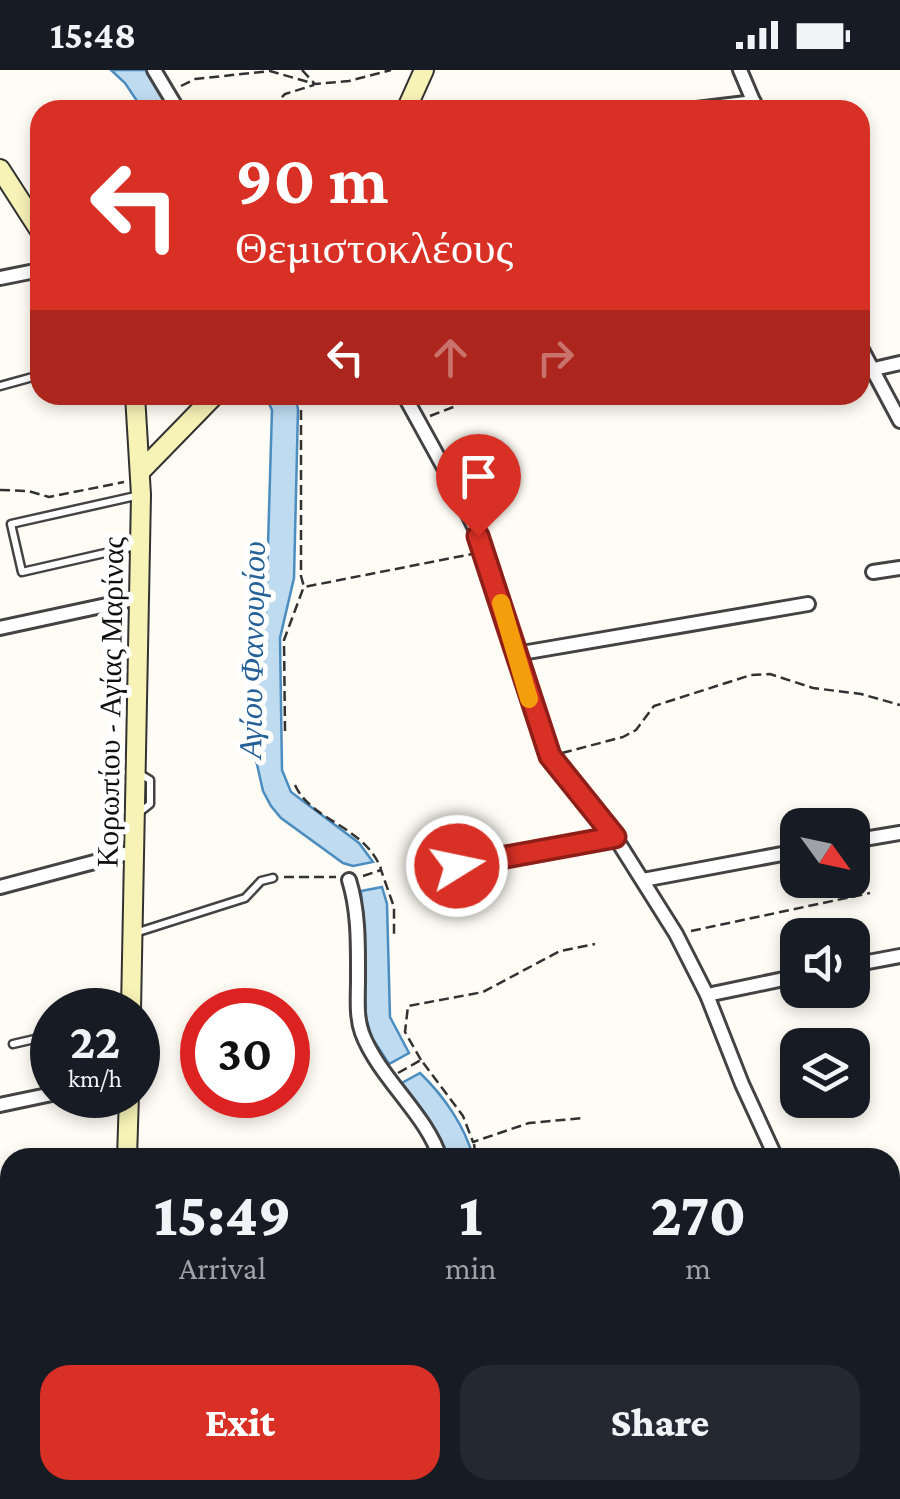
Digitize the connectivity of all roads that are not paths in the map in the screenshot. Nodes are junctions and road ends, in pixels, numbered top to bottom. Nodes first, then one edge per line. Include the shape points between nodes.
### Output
1 (154, 70) edge
2 (424, 70) edge
3 (740, 70) edge
4 (173, 100) edge
5 (410, 100) edge
6 (753, 100) edge
7 (0, 170) edge
8 (30, 216) edge
9 (30, 272) edge
10 (0, 278) edge
11 (870, 362) edge
12 (900, 364) edge
13 (874, 368) junction
14 (30, 378) edge
15 (0, 386) edge
16 (136, 405) edge
17 (206, 405) edge
18 (410, 405) edge
19 (900, 421) edge
20 (140, 483) junction
21 (140, 544) junction
22 (900, 568) edge
23 (873, 572) dead end
24 (139, 598) junction
25 (808, 604) dead end
26 (0, 628) edge
27 (516, 654) junction
28 (900, 833) edge
29 (615, 837) junction
30 (870, 838) edge
31 (136, 852) junction
32 (780, 854) edge
33 (457, 866) dead end
34 (273, 878) road end
35 (349, 880) road end
36 (643, 880) junction
37 (0, 887) edge
38 (134, 934) junction
39 (900, 956) edge
40 (870, 962) edge
41 (780, 980) edge
42 (132, 988) edge
43 (707, 994) junction
44 (30, 1041) edge
45 (14, 1044) dead end
46 (30, 1099) edge
47 (0, 1105) edge
48 (128, 1118) edge
49 (127, 1148) edge
50 (435, 1148) edge
51 (771, 1148) edge
52 (900, 1201) edge
53 (900, 1254) edge

1 - 4 street
2 - 5 main road
3 - 6 street
7 - 8 main road
9 - 10 street
11 - 13 street
12 - 13 street
13 - 19 street
14 - 15 lane
16 - 20 main road, Κορωπίου - Αγίας Μαρίνας
17 - 20 main road
18 - 27 street via 484,552
20 - 21 main road, Κορωπίου - Αγίας Μαρίνας
20 - 21 lane via 11,524 22,572
21 - 24 main road, Κορωπίου - Αγίας Μαρίνας
22 - 23 street
24 - 26 street
24 - 31 main road, Κορωπίου - Αγίας Μαρίνας
25 - 27 street
27 - 29 street via 550,756
28 - 30 street
29 - 33 street
29 - 36 street
31 - 37 street
31 - 38 main road, Κορωπίου - Αγίας Μαρίνας
32 - 36 street
34 - 38 lane via 245,898
35 - 50 street via 356,903 360,1030
36 - 43 street
38 - 42 main road, Κορωπίου - Αγίας Μαρίνας
39 - 40 street
41 - 43 street
43 - 51 street
44 - 45 lane
46 - 47 street
48 - 49 main road
52 - 53 street

